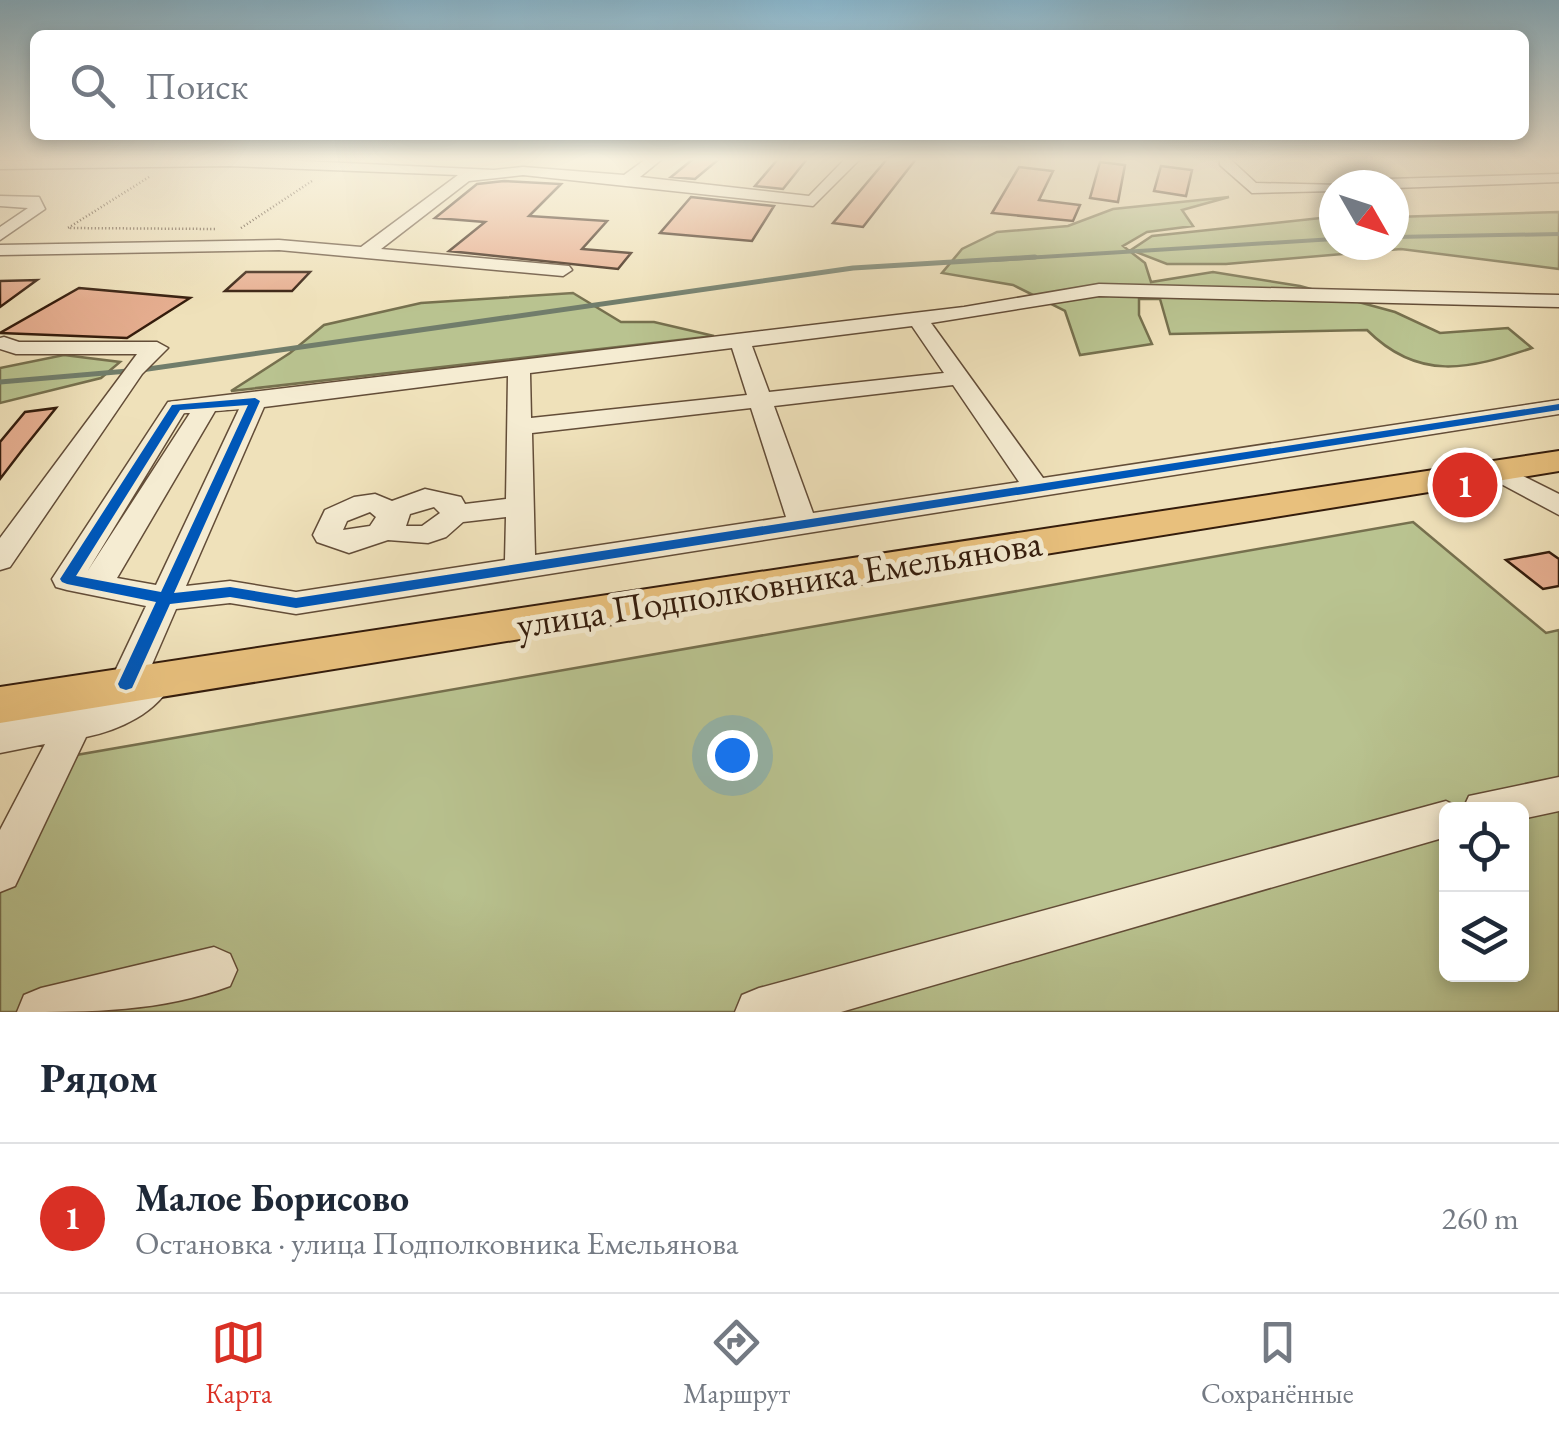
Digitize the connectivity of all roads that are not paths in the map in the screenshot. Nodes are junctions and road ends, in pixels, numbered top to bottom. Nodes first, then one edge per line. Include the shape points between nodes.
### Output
1 (36, 206) edge
2 (426, 206) edge
3 (0, 236) edge
4 (0, 250) edge
5 (364, 252) junction
6 (564, 270) dead end
7 (1559, 301) edge
8 (917, 318) junction
9 (740, 341) junction
10 (4, 343) dead end
11 (520, 367) junction
12 (959, 378) junction
13 (760, 400) junction
14 (255, 401) junction
15 (1559, 407) edge
16 (520, 428) junction
17 (1559, 461) edge
18 (1496, 471) junction
19 (1035, 486) junction
20 (520, 506) junction
21 (1559, 506) edge
22 (391, 520) dead end
23 (802, 523) junction
24 (0, 560) edge
25 (520, 568) junction
26 (168, 599) junction
27 (142, 681) junction
28 (0, 705) edge
29 (74, 724) junction
30 (0, 737) edge
31 (1559, 794) edge
32 (1521, 802) edge
33 (1439, 821) edge
34 (0, 872) edge
35 (214, 970) dead end
36 (41, 1012) edge
37 (759, 1012) edge

1 - 3 street
2 - 5 street
4 - 5 street via 279,245
5 - 6 street
7 - 8 street via 1099,290
8 - 9 street
8 - 12 street
9 - 11 street
9 - 13 street
10 - 24 street via 157,348 133,371
11 - 14 street
11 - 16 street
12 - 13 street
12 - 19 street
13 - 16 street
13 - 23 street
14 - 26 street
14 - 26 street via 176,408 67,579
15 - 19 street
16 - 20 street
17 - 18 main road, улица Подполковника Емельянова
18 - 21 street
18 - 27 main road, улица Подполковника Емельянова
19 - 23 street
20 - 22 street via 454,514 450,503 426,498 406,504
20 - 25 street
23 - 25 street
25 - 26 street via 296,603 230,592
26 - 27 street
27 - 28 main road, улица Подполковника Емельянова
27 - 29 street via 113,717
29 - 30 street
29 - 34 street
31 - 32 street
33 - 37 street
35 - 36 street

